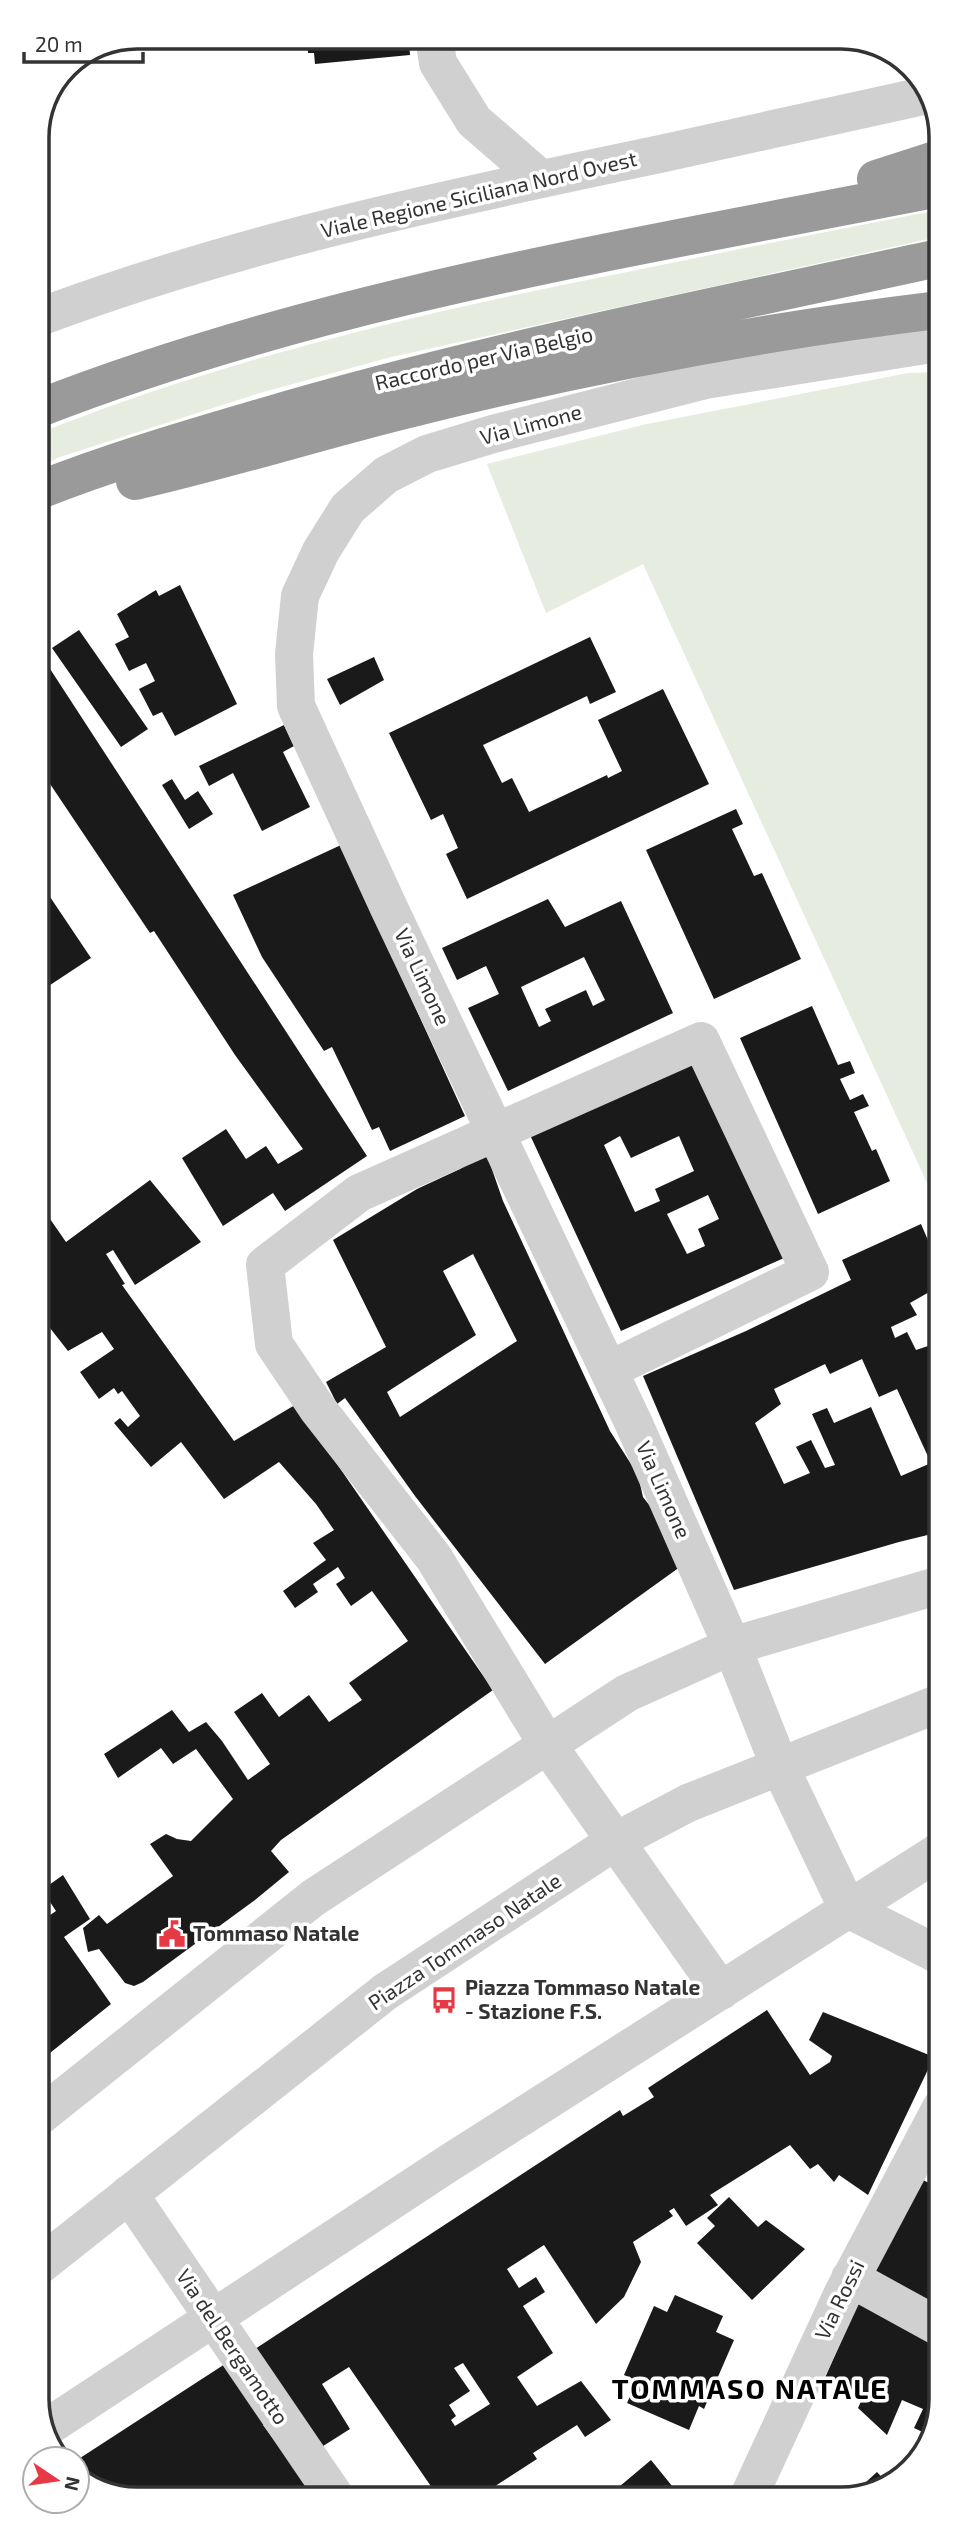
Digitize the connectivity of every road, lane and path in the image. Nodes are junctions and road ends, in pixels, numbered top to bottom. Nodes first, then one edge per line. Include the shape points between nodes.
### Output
1 (436, 49) edge
2 (919, 97) edge
3 (929, 162) edge
4 (541, 179) junction
5 (929, 190) edge
6 (701, 235) junction
7 (929, 260) edge
8 (929, 311) edge
9 (49, 314) edge
10 (929, 344) edge
11 (49, 405) edge
12 (49, 487) edge
13 (49, 500) edge
14 (496, 1133) junction
15 (608, 1370) junction
16 (929, 1588) edge
17 (732, 1646) junction
18 (929, 1707) edge
19 (547, 1744) junction
20 (779, 1765) junction
21 (614, 1842) junction
22 (929, 1858) edge
23 (848, 1909) junction
24 (929, 1950) edge
25 (721, 1990) junction
26 (49, 2109) edge
27 (928, 2163) edge
28 (129, 2194) junction
29 (49, 2258) edge
30 (850, 2278) junction
31 (212, 2319) junction
32 (929, 2321) edge
33 (53, 2424) edge
34 (328, 2487) edge
35 (753, 2487) edge

1 - 4 street via 438,63 474,121
2 - 4 street, Viale Regione Siciliana Nord Ovest
3 - 6 highway
4 - 9 street, Viale Regione Siciliana Nord Ovest via 376,215
5 - 6 highway
6 - 11 highway via 443,288 267,332
7 - 12 highway, Raccordo per Via Belgio via 340,394
8 - 13 highway via 801,328 520,382
10 - 14 street, Via Limone via 705,380 427,454 386,475 348,509 321,551 300,596 294,654 296,706
14 - 15 street, Via Limone
14 - 15 street via 702,1041 810,1272
14 - 19 street via 359,1193 265,1265 274,1344 317,1408 434,1558
15 - 17 street, Via Limone
16 - 17 street
17 - 19 street via 627,1693
17 - 20 street, Via Limone
18 - 20 street, Piazza Tommaso Natale
19 - 21 street
19 - 26 street via 313,1898
20 - 21 street, Piazza Tommaso Natale via 688,1803
20 - 23 street, Via Limone
21 - 25 street
21 - 28 street, Piazza Tommaso Natale via 385,1992
22 - 23 street
23 - 24 street
23 - 25 street
25 - 31 street
27 - 30 street, Via Rossi
28 - 29 street, Piazza Tommaso Natale
28 - 31 street, Via del Bergamotto
30 - 32 street
30 - 35 street, Via Rossi
31 - 33 street
31 - 34 street, Via del Bergamotto

